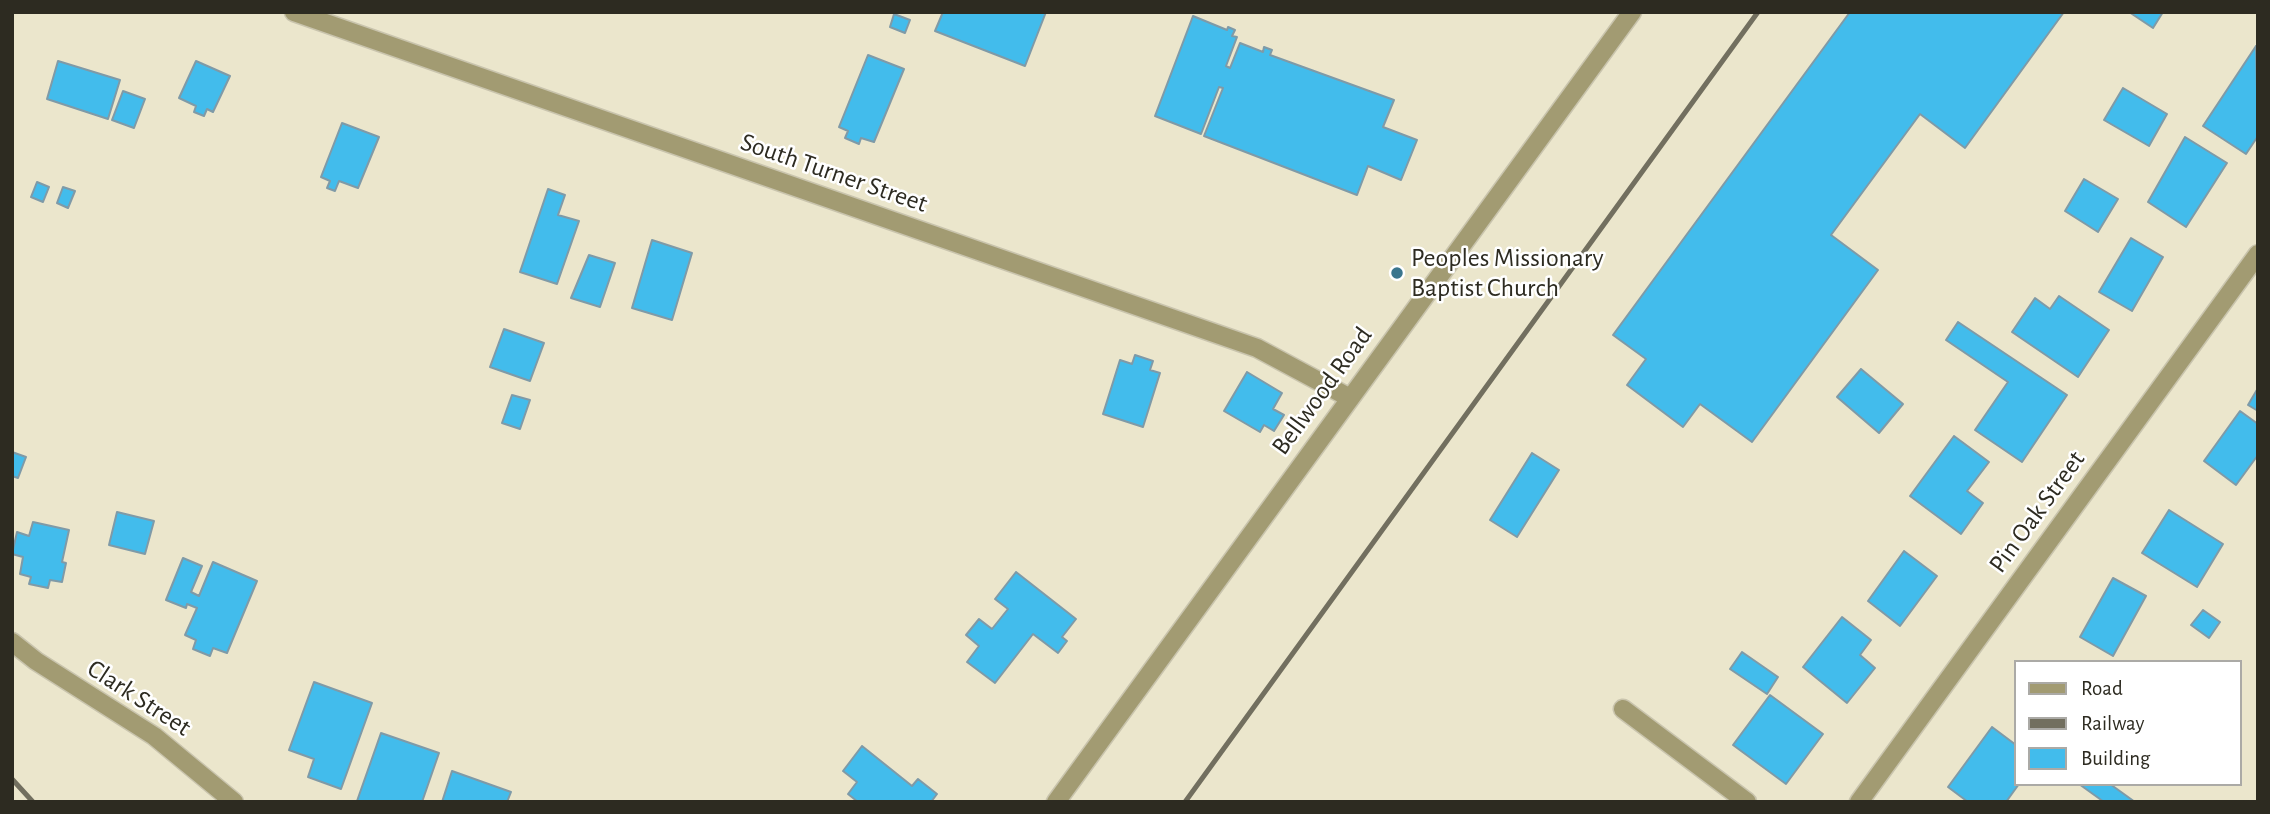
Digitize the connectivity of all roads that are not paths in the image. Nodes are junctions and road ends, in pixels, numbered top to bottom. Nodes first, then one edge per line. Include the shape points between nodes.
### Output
1 (294, 12) edge
2 (1632, 12) edge
3 (2258, 254) edge
4 (2249, 281) edge
5 (1350, 398) junction
6 (12, 642) edge
7 (1623, 709) dead end
8 (233, 802) edge
9 (1056, 802) edge
10 (1747, 802) edge
11 (1859, 802) edge

1 - 5 street, South Turner Street via 1258,348
2 - 5 street, Bellwood Road
3 - 4 street, Pin Oak Street
4 - 11 street, Pin Oak Street
5 - 9 street, Bellwood Road
6 - 8 street, Clark Street via 155,736
7 - 10 street

